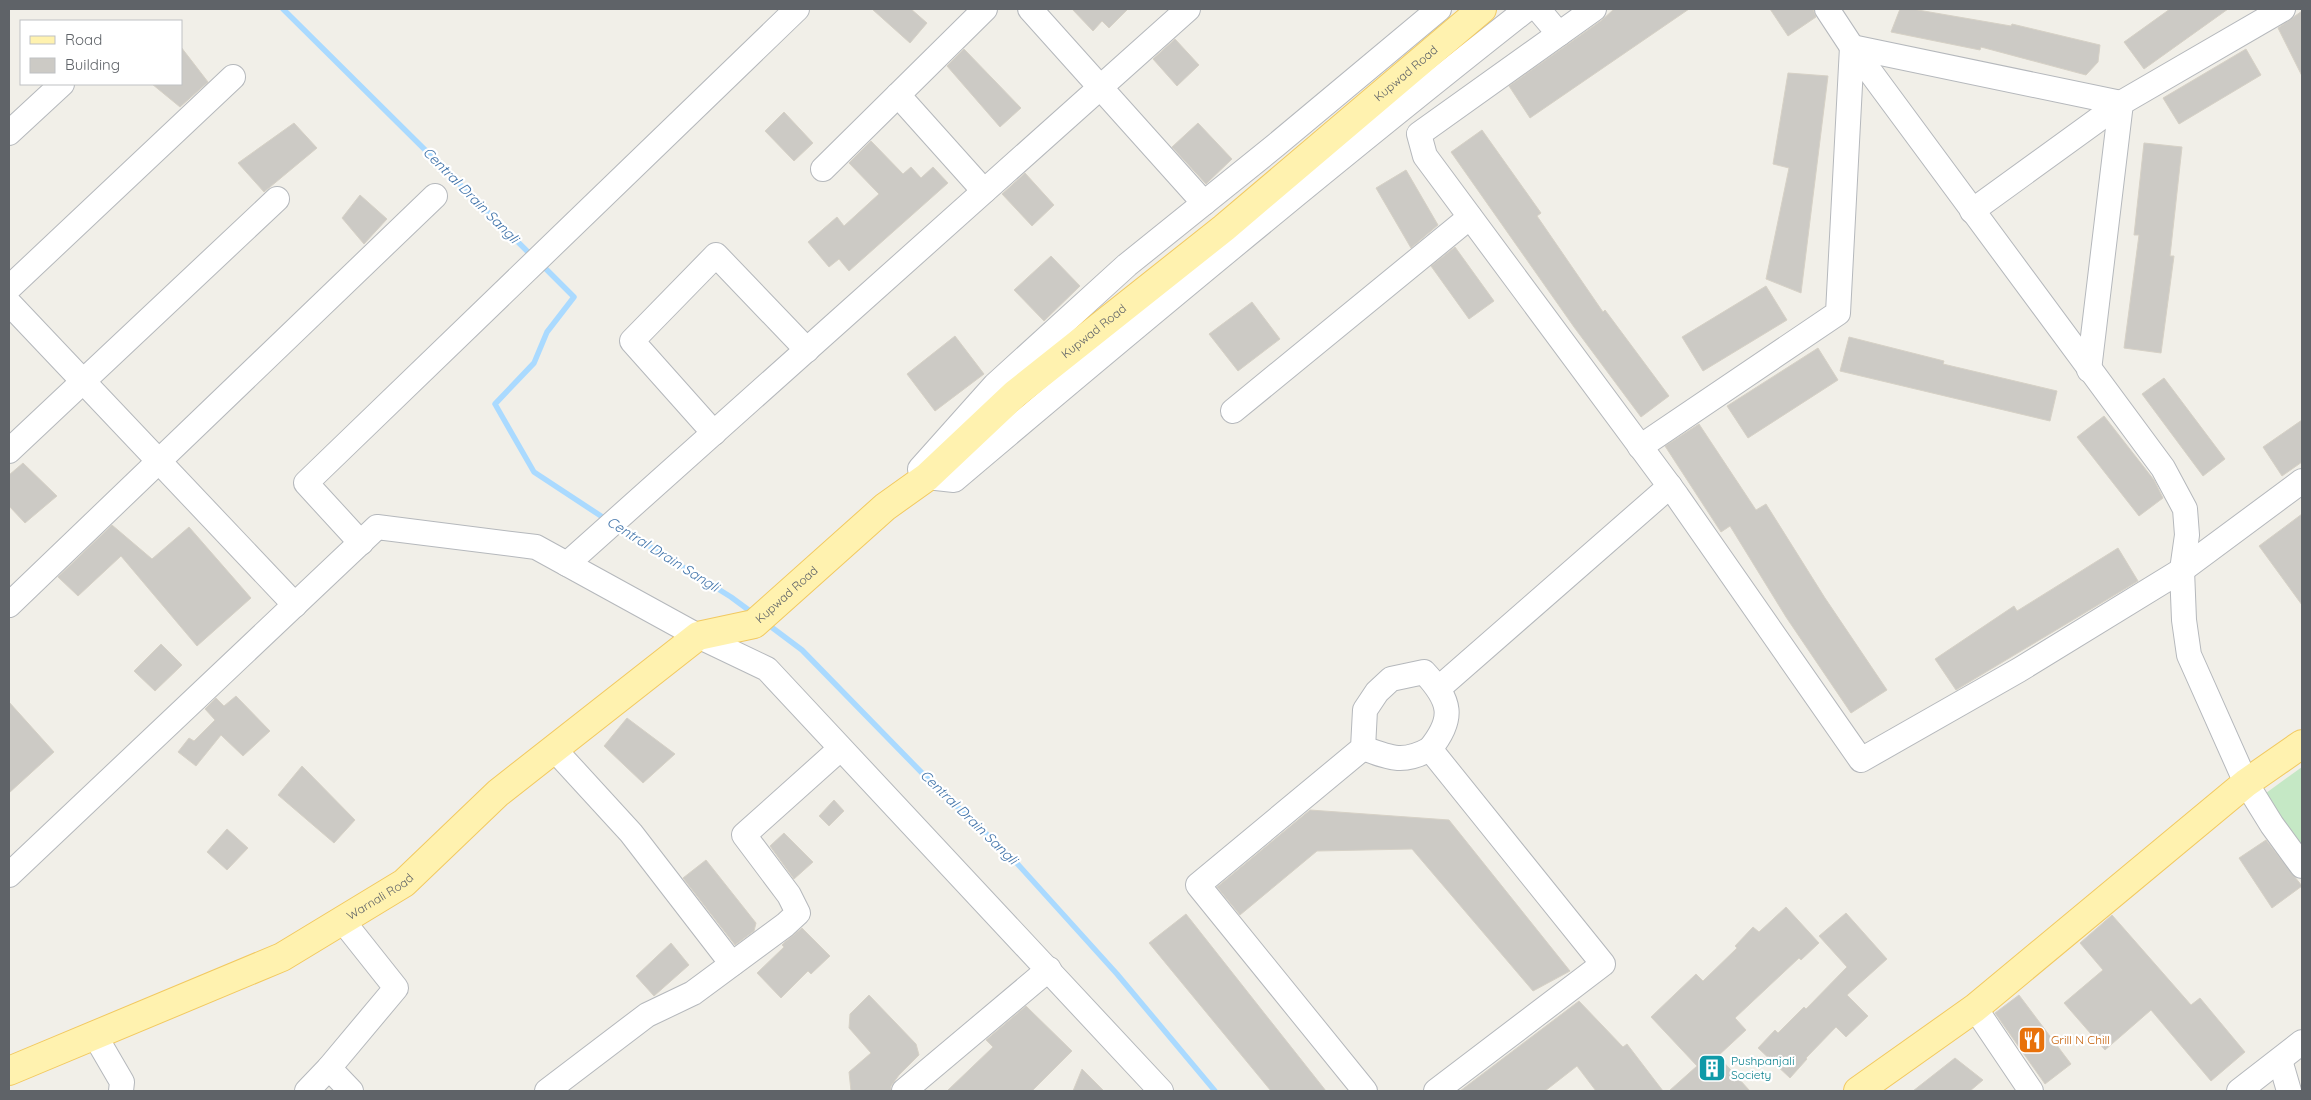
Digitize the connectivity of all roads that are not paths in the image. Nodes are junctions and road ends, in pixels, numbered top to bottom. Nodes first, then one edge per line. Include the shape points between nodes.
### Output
1 (797, 9) edge
2 (985, 9) edge
3 (1030, 9) edge
4 (1188, 9) edge
5 (1439, 9) edge
6 (1482, 9) edge
7 (1527, 9) edge
8 (1538, 9) edge
9 (1594, 9) edge
10 (1827, 9) edge
11 (2283, 9) edge
12 (1559, 34) junction
13 (1852, 47) junction
14 (233, 77) dead end
15 (61, 85) edge
16 (1100, 87) junction
17 (898, 95) junction
18 (2121, 103) junction
19 (1394, 114) junction
20 (9, 133) edge
21 (1419, 134) junction
22 (823, 169) dead end
23 (984, 191) junction
24 (436, 196) dead end
25 (277, 199) dead end
26 (1204, 203) junction
27 (1972, 211) junction
28 (1470, 217) junction
29 (9, 288) edge
30 (9, 303) edge
31 (807, 350) junction
32 (2089, 370) junction
33 (84, 383) junction
34 (1233, 411) dead end
35 (714, 432) junction
36 (1640, 447) junction
37 (9, 451) edge
38 (158, 461) junction
39 (928, 477) junction
40 (2302, 481) edge
41 (1670, 486) junction
42 (885, 507) junction
43 (361, 543) junction
44 (568, 564) junction
45 (2182, 570) junction
46 (9, 605) edge
47 (294, 605) junction
48 (698, 636) junction
49 (1439, 688) junction
50 (1363, 748) junction
51 (554, 749) junction
52 (840, 749) junction
53 (1430, 749) junction
54 (2278, 761) edge
55 (2302, 866) edge
56 (9, 875) edge
57 (342, 920) junction
58 (732, 964) junction
59 (1049, 969) junction
60 (1975, 1008) junction
61 (94, 1034) junction
62 (2302, 1042) edge
63 (2280, 1060) junction
64 (329, 1068) junction
65 (9, 1071) edge
66 (122, 1091) edge
67 (307, 1091) edge
68 (351, 1091) edge
69 (547, 1091) edge
70 (904, 1091) edge
71 (1161, 1091) edge
72 (1364, 1091) edge
73 (1436, 1091) edge
74 (1858, 1091) edge
75 (2031, 1091) edge
76 (2239, 1091) edge
77 (2289, 1091) edge

1 - 43 street via 306,483
2 - 17 street
3 - 16 street
4 - 16 street
5 - 26 street
6 - 39 main road, Kupwad Road via 1224,228 1015,394
7 - 19 street
8 - 12 street
9 - 12 street
10 - 13 street
11 - 18 street
12 - 21 street
13 - 18 street
13 - 27 street
13 - 36 street via 1838,313
14 - 29 street
15 - 20 street
16 - 23 street
16 - 26 street
17 - 22 street
17 - 23 street
18 - 27 street
18 - 32 street
19 - 21 street
19 - 39 street via 954,480
21 - 28 street via 1425,156
23 - 31 street
24 - 38 street
25 - 33 street
26 - 42 street via 1126,265 995,385
27 - 32 street
28 - 34 street
28 - 36 street
30 - 33 street
31 - 35 street
31 - 35 street via 716,255 632,341
32 - 45 street via 2163,468 2185,508 2187,535
33 - 37 street
33 - 38 street
35 - 44 street
36 - 41 street
38 - 46 street
38 - 47 street
39 - 42 main road, Kupwad Road
40 - 45 street
41 - 45 street via 1861,760 2019,670
41 - 49 street
42 - 48 main road, Kupwad Road via 754,624
43 - 44 street via 377,527 536,547
43 - 47 street
44 - 48 street
45 - 54 street via 2189,655
47 - 56 street
48 - 51 main road, Warnali Road
48 - 52 street via 767,669
49 - 50 street via 1424,672 1391,679 1365,710
49 - 53 street via 1447,707 1444,732
50 - 53 street via 1392,759 1416,757
50 - 72 street via 1198,885
51 - 57 main road, Warnali Road via 498,793 404,883
51 - 58 street via 630,833
52 - 58 street via 744,835 789,895 798,913
52 - 59 street
53 - 73 street via 1603,964
54 - 55 street via 2272,825
54 - 60 main road
57 - 61 main road, Warnali Road via 282,957
57 - 64 street via 396,988
58 - 69 street via 693,993 647,1015
59 - 70 street
59 - 71 street
60 - 74 main road
60 - 75 street
61 - 65 main road, Warnali Road
61 - 66 street via 122,1082
62 - 63 street
63 - 76 street
63 - 77 street
64 - 67 street
64 - 68 street

